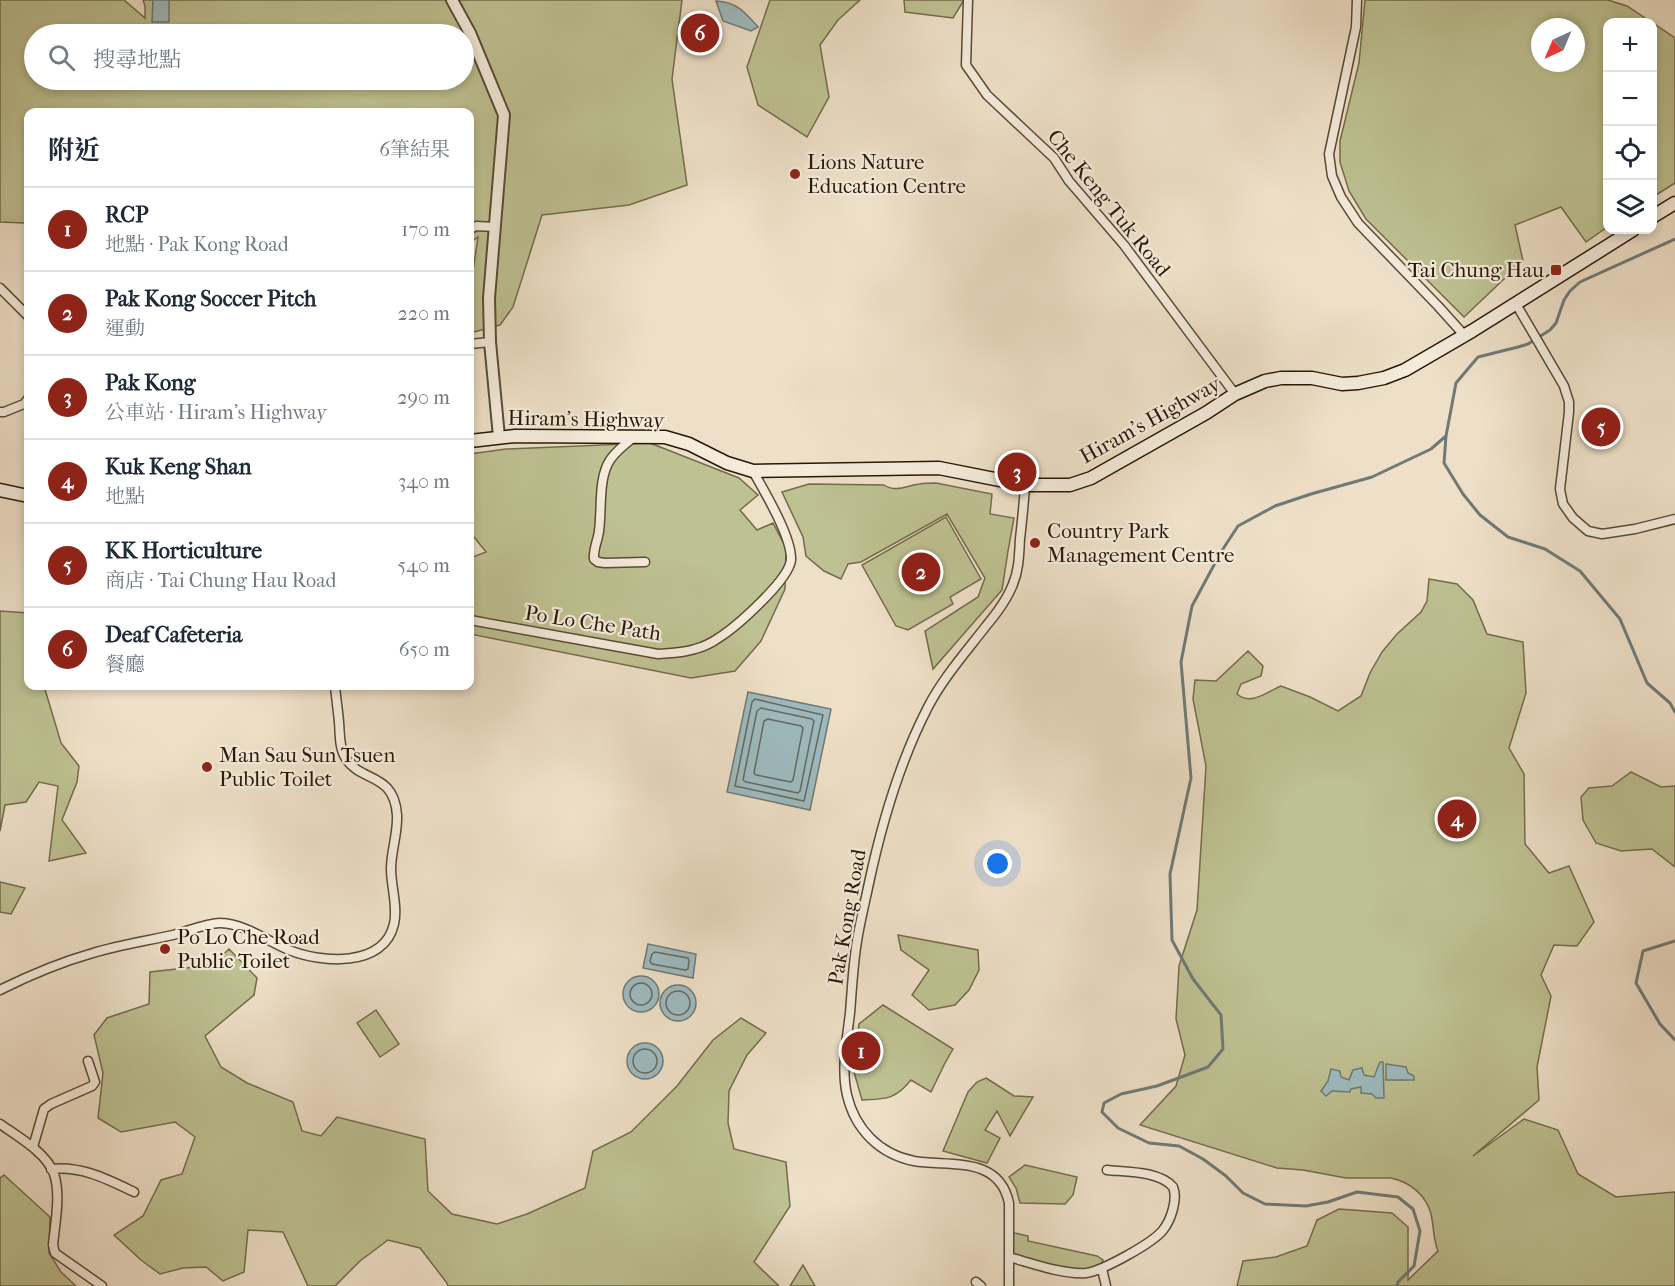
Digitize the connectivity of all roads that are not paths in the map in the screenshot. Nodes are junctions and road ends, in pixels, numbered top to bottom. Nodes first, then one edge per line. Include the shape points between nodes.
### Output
1 (452, 0) edge
2 (968, 0) edge
3 (1357, 0) edge
4 (465, 24) edge
5 (474, 43) edge
6 (1675, 203) edge
7 (1657, 215) edge
8 (474, 227) edge
9 (495, 227) junction
10 (1627, 234) edge
11 (0, 288) edge
12 (1516, 304) junction
13 (24, 312) edge
14 (1465, 336) junction
15 (490, 342) junction
16 (474, 344) edge
17 (1235, 394) junction
18 (24, 404) edge
19 (0, 411) edge
20 (499, 437) junction
21 (634, 437) junction
22 (474, 440) edge
23 (753, 471) junction
24 (1025, 485) junction
25 (0, 490) edge
26 (24, 495) edge
27 (1675, 519) edge
28 (645, 562) dead end
29 (474, 621) edge
30 (334, 690) edge
31 (0, 990) edge
32 (88, 1061) dead end
33 (0, 1124) edge
34 (33, 1147) junction
35 (51, 1169) junction
36 (1107, 1170) dead end
37 (134, 1192) dead end
38 (1009, 1257) junction
39 (1102, 1269) junction
40 (102, 1286) edge
41 (1009, 1286) edge
42 (1106, 1286) edge

1 - 4 street
2 - 17 street, Che Keng Tuk Road via 966,65 987,95 1054,159
3 - 14 street via 1356,27 1329,154 1332,176 1358,223
5 - 9 street via 504,115
6 - 7 main road
8 - 9 street
9 - 15 street
10 - 12 main road, Hiram's Highway
11 - 13 street
12 - 14 main road, Hiram's Highway
12 - 27 street via 1564,386 1569,402 1560,489 1563,504 1573,518 1588,531 1602,534
14 - 17 main road, Hiram's Highway via 1405,370 1376,381 1342,384 1312,378 1281,378
15 - 16 street
15 - 20 street
17 - 24 main road, Hiram's Highway via 1091,478 1070,485
18 - 19 street
20 - 21 main road, Hiram's Highway
20 - 22 main road, Hiram's Highway
21 - 23 main road, Hiram's Highway via 682,441 727,464
21 - 28 street via 608,463 594,559 605,563
23 - 24 main road, Hiram's Highway via 939,468
23 - 29 street, Po Lo Che Path via 777,515 791,558 780,581 720,638 696,649 658,654
24 - 38 street, Pak Kong Road via 1018,568 1012,587 933,697 894,784 858,934 845,1071 847,1096 855,1118 879,1146 910,1160 976,1167 998,1180 1009,1203
25 - 26 main road
30 - 31 street via 345,758 387,788 397,816 391,872 395,922 389,938 380,947 352,958 306,956 242,927 220,922 77,957
32 - 34 street via 95,1082 44,1109
33 - 34 street
34 - 35 street
35 - 37 street via 98,1175
35 - 40 street via 57,1193 55,1253
36 - 39 street via 1164,1179 1173,1187 1175,1196 1169,1221 1159,1234
38 - 39 street via 1070,1272
38 - 41 street, Pak Kong Road
39 - 42 street

